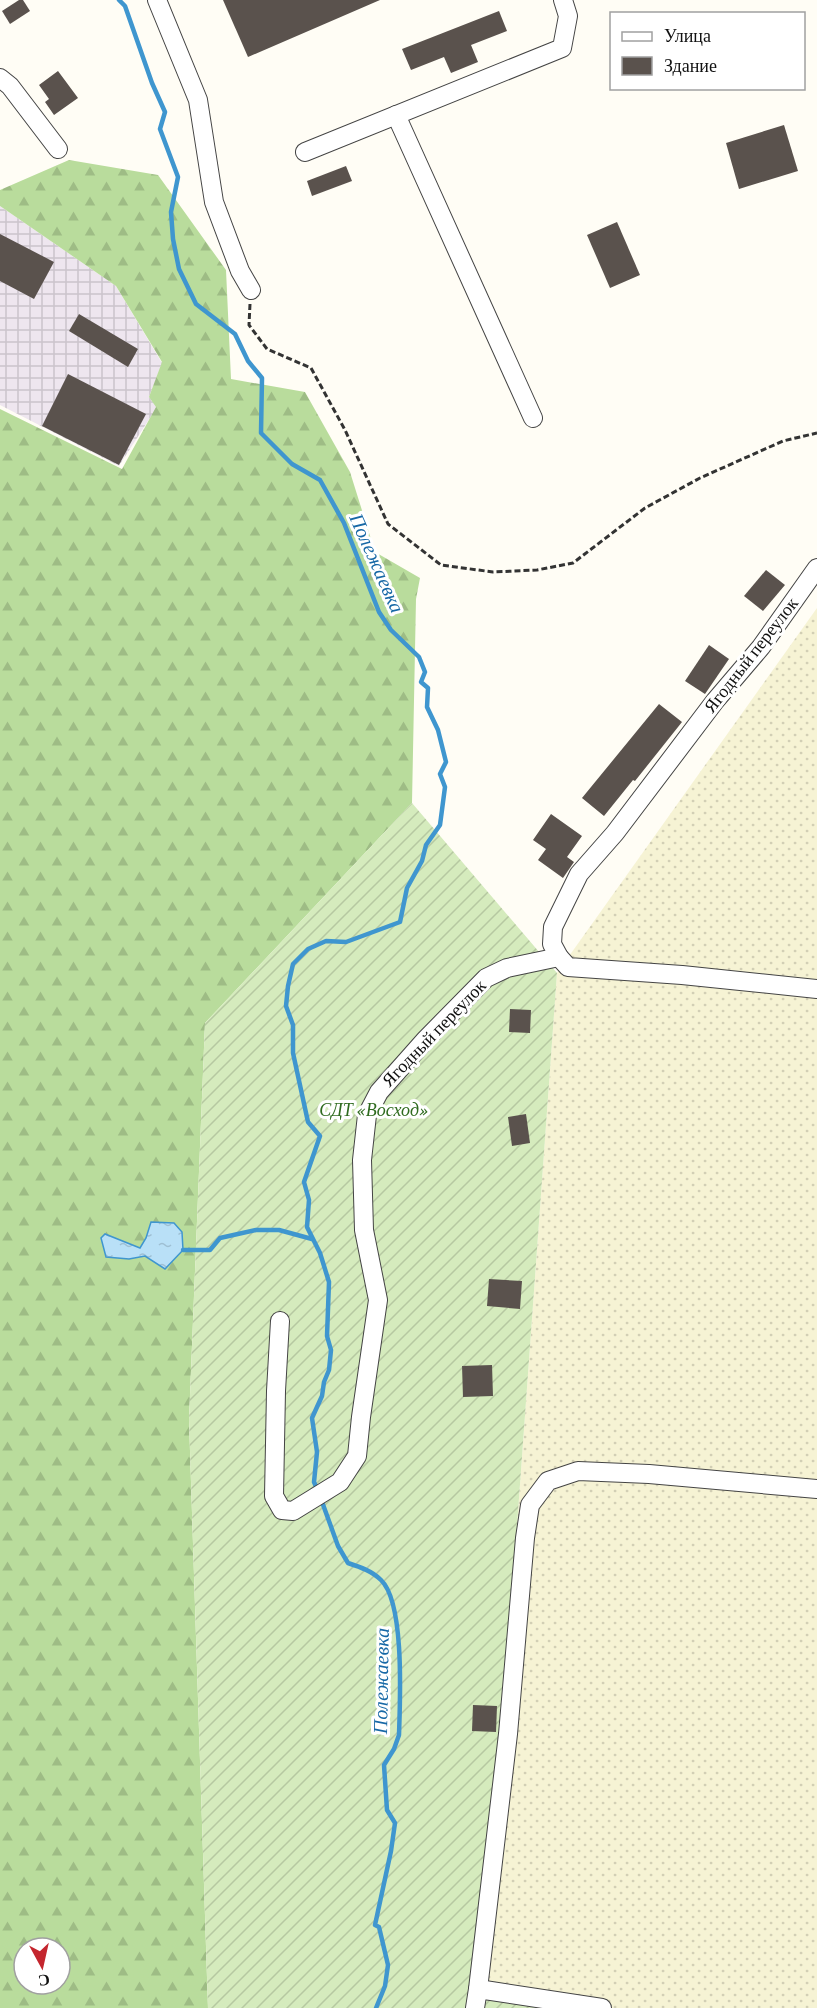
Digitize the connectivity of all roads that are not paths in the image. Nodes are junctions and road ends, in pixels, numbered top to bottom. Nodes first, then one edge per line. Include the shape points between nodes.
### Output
1 (158, 0) edge
2 (563, 0) edge
3 (0, 78) edge
4 (396, 115) junction
5 (58, 149) dead end
6 (305, 152) dead end
7 (251, 290) road end
8 (533, 418) dead end
9 (817, 568) edge
10 (559, 957) junction
11 (817, 989) edge
12 (280, 1321) dead end
13 (817, 1489) edge
14 (478, 1989) junction
15 (476, 2008) edge
16 (602, 2008) edge

1 - 7 street via 198,100 214,202
2 - 4 street via 568,16 562,48
3 - 5 street
4 - 6 street
4 - 8 street
9 - 10 street, Ягодный переулок via 761,647 715,700 615,834 579,874 553,927 552,944
10 - 11 street via 568,967
10 - 12 street, Ягодный переулок via 507,968 486,978 378,1092 367,1115 362,1160 364,1230 378,1300 357,1456 340,1482 292,1511 282,1510 274,1496
13 - 14 street via 578,1471 548,1481 530,1505
14 - 15 street
14 - 16 street

